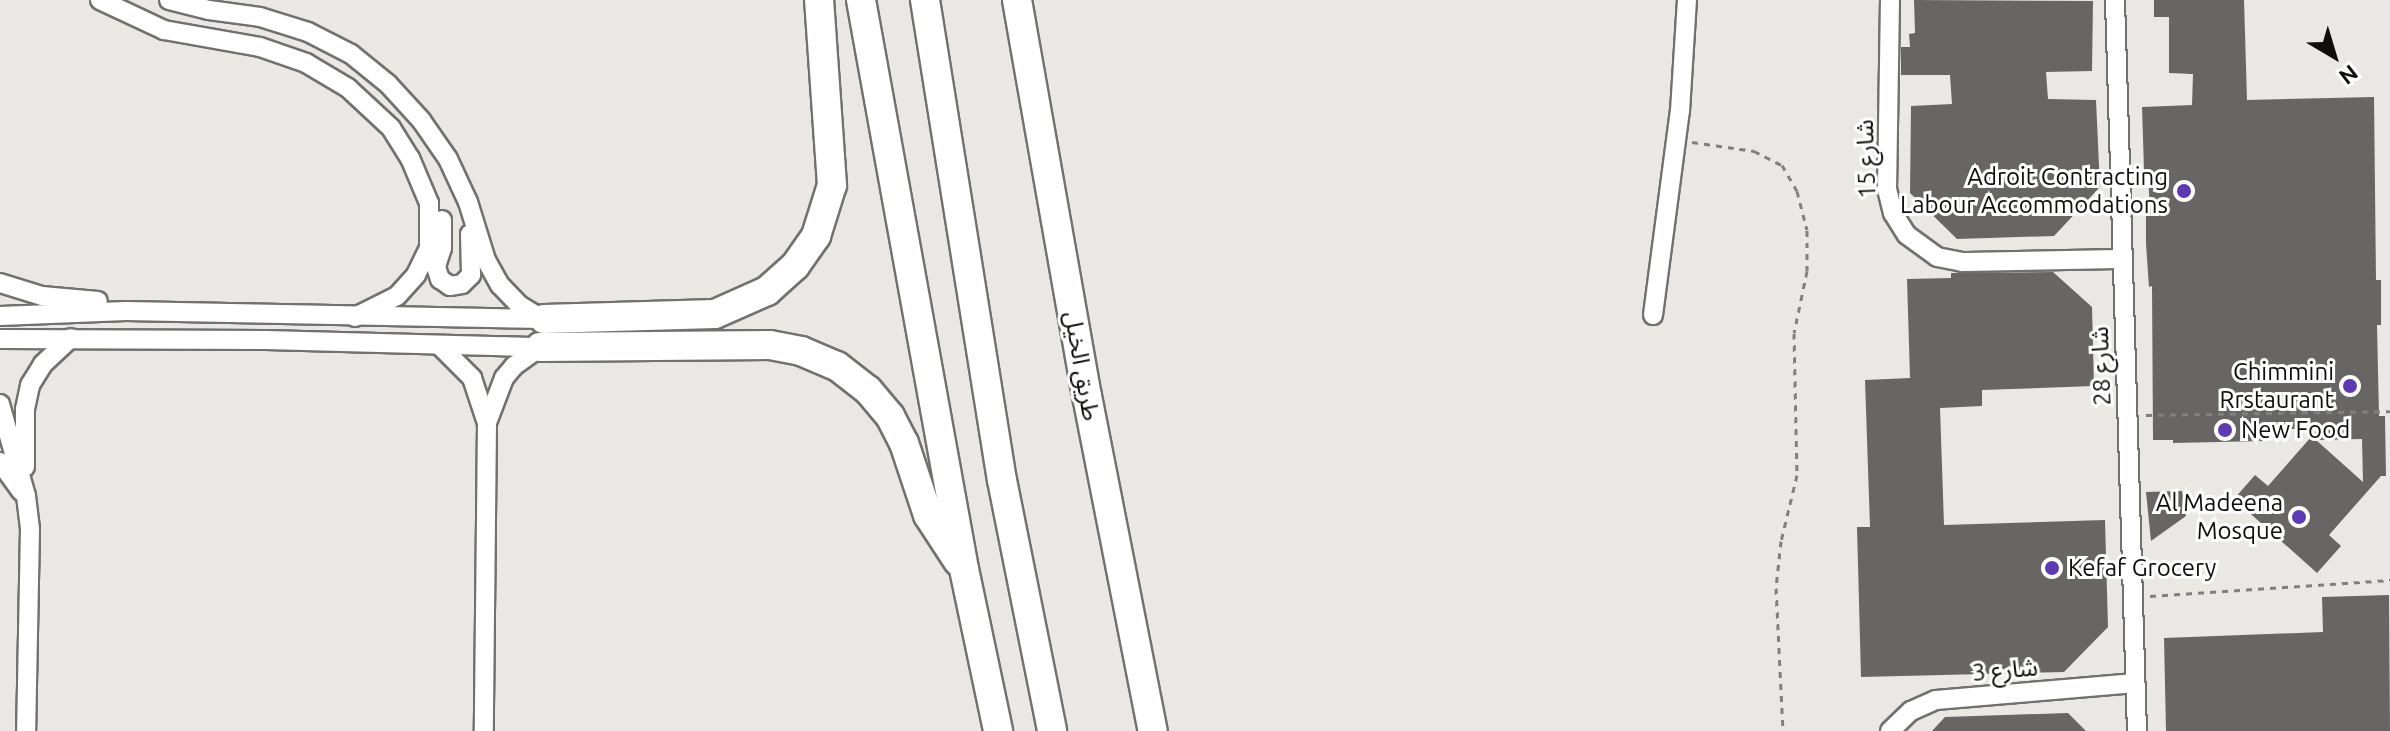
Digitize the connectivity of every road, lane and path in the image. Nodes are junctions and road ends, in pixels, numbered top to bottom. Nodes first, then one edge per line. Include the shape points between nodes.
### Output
1 (100, 0) edge
2 (169, 0) edge
3 (819, 0) edge
4 (861, 0) edge
5 (925, 0) edge
6 (1017, 0) edge
7 (1687, 0) edge
8 (1890, 0) edge
9 (2115, 0) edge
10 (1677, 140) junction
11 (419, 176) junction
12 (468, 202) junction
13 (2121, 259) junction
14 (0, 283) edge
15 (126, 311) junction
16 (1653, 315) dead end
17 (0, 316) edge
18 (355, 317) junction
19 (544, 319) junction
20 (71, 338) junction
21 (0, 339) edge
22 (439, 345) junction
23 (540, 347) junction
24 (0, 404) edge
25 (2390, 411) edge
26 (2126, 415) junction
27 (487, 423) junction
28 (0, 462) edge
29 (26, 496) junction
30 (964, 569) junction
31 (2390, 580) edge
32 (2132, 597) junction
33 (2135, 683) junction
34 (26, 731) edge
35 (484, 731) edge
36 (998, 731) edge
37 (1052, 731) edge
38 (1153, 731) edge
39 (1783, 731) edge
40 (1890, 731) edge
41 (2137, 731) edge

1 - 11 street via 164,30 260,47 327,74 379,115
2 - 12 street via 273,20 351,54 421,120 448,159
3 - 19 highway via 832,185 816,236 795,266 759,296 715,314
4 - 30 highway
5 - 37 highway via 1002,480
6 - 38 highway, طريق الخيل
7 - 10 street
8 - 13 street, شارع 15 via 1887,189 1893,213 1907,235 1937,257 1962,262
9 - 13 street, شارع 28
10 - 16 street
10 - 39 path via 1754,151 1782,165 1797,191 1807,230 1807,271 1794,333 1797,475 1776,588
11 - 12 street via 439,209 443,235 436,267 450,286 471,275
11 - 18 street via 432,218 424,261 397,296
12 - 19 street via 486,260 500,285 519,305
13 - 26 street, شارع 28
14 - 15 street
15 - 17 street
15 - 18 street
18 - 19 street
20 - 21 street
20 - 22 street
20 - 29 street via 43,364 26,397
22 - 23 street
22 - 27 street via 472,378
23 - 27 street via 504,378
23 - 30 highway via 770,345 837,366 890,416 928,515
24 - 29 street
25 - 26 path
26 - 32 street, شارع 28
27 - 35 street
28 - 29 street
29 - 34 street via 32,562
30 - 36 highway
31 - 32 path
32 - 33 street, شارع 28
33 - 40 street, شارع 3 via 1936,700 1911,711
33 - 41 street, شارع 28

